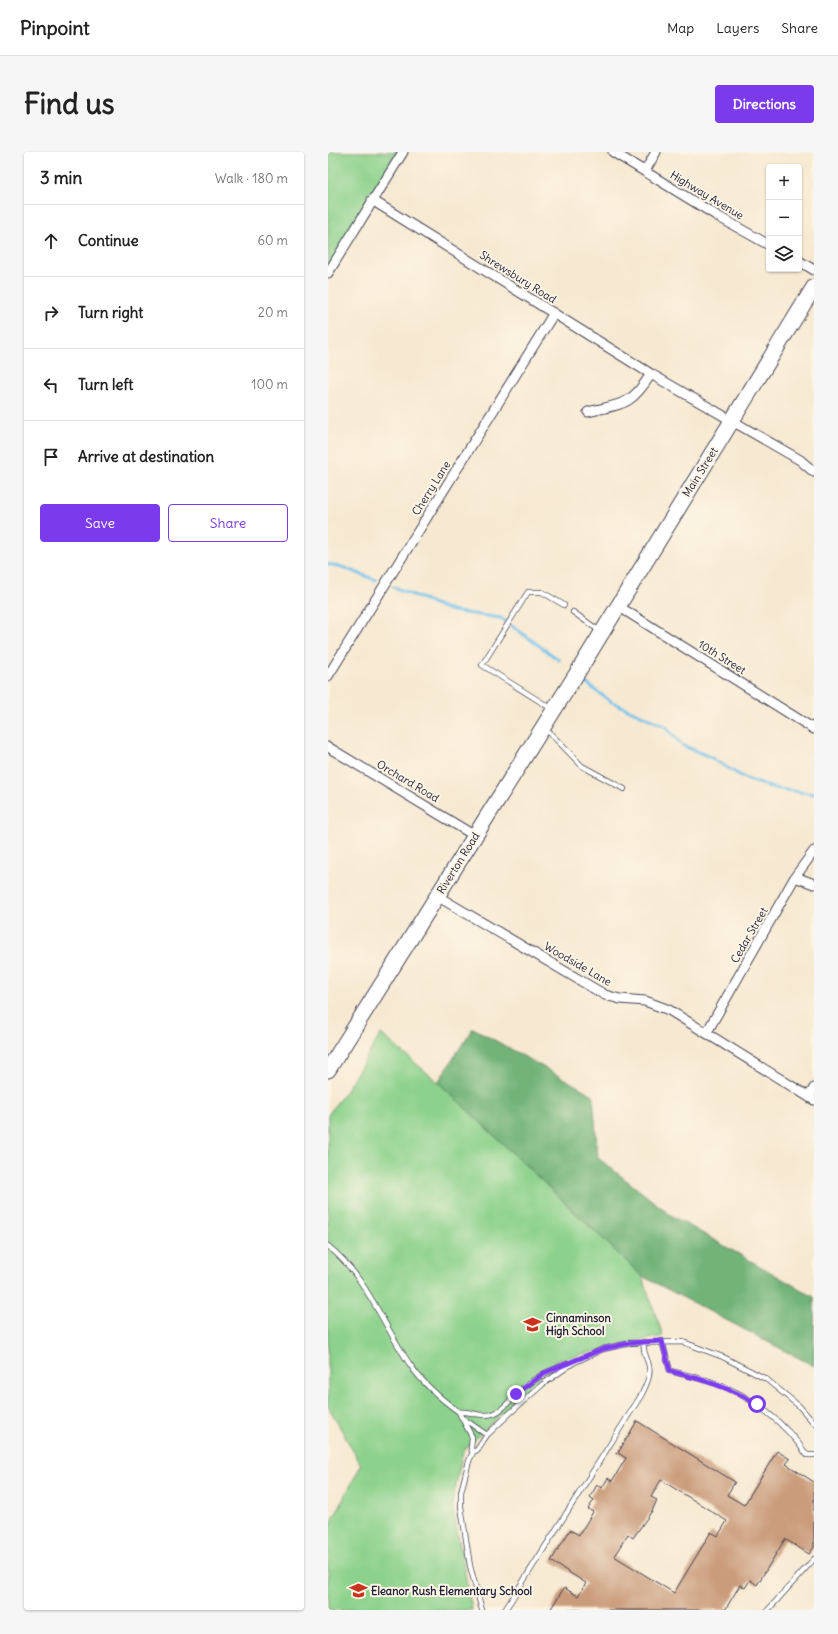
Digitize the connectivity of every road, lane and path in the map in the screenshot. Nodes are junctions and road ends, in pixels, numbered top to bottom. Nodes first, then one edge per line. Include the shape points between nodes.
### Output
1 (403, 152) edge
2 (614, 152) edge
3 (656, 152) edge
4 (645, 171) junction
5 (372, 200) junction
6 (766, 243) edge
7 (802, 263) edge
8 (814, 270) edge
9 (328, 273) edge
10 (814, 287) edge
11 (554, 314) junction
12 (651, 374) junction
13 (588, 412) dead end
14 (732, 421) junction
15 (814, 472) edge
16 (564, 605) dead end
17 (618, 606) junction
18 (573, 612) dead end
19 (601, 632) junction
20 (587, 656) joint
21 (328, 676) edge
22 (554, 710) junction
23 (542, 728) junction
24 (814, 729) edge
25 (328, 747) edge
26 (624, 789) dead end
27 (475, 836) junction
28 (814, 851) edge
29 (795, 877) junction
30 (814, 884) edge
31 (437, 896) junction
32 (707, 1032) junction
33 (328, 1070) edge
34 (814, 1088) edge
35 (811, 1098) edge
36 (328, 1246) edge
37 (662, 1341) junction
38 (644, 1342) junction
39 (573, 1362) junction
40 (460, 1415) junction
41 (814, 1423) edge
42 (487, 1435) junction
43 (627, 1437) dead end
44 (473, 1452) junction
45 (616, 1454) dead end
46 (814, 1455) edge
47 (814, 1559) edge
48 (482, 1610) edge
49 (505, 1610) edge
50 (768, 1610) edge

1 - 5 street
2 - 4 street, Highway Avenue
3 - 4 street
4 - 6 street, Highway Avenue
5 - 9 street
5 - 11 street, Shrewsbury Road
7 - 8 street
10 - 14 main road, Main Street
11 - 12 street, Shrewsbury Road
11 - 21 street, Cherry Lane
12 - 13 street via 640,392 626,403
12 - 14 street, Shrewsbury Road
14 - 15 street, Shrewsbury Road via 800,460
14 - 17 main road, Main Street
16 - 22 lane via 542,592 528,592 482,665
17 - 19 main road, Main Street
17 - 24 street, 10th Street
18 - 19 lane
19 - 20 main road, Main Street
20 - 22 main road, Riverton Road
22 - 23 main road, Riverton Road
23 - 26 lane via 582,766
23 - 27 main road, Riverton Road
25 - 27 street, Orchard Road
27 - 31 main road, Riverton Road
28 - 29 street, Cedar Street
29 - 30 street
29 - 32 street, Cedar Street
31 - 32 street, Woodside Lane via 604,995 645,1001 669,1010
31 - 33 main road, Riverton Road
32 - 35 street, Woodside Lane
34 - 35 street
36 - 40 lane via 358,1277 417,1374
37 - 38 lane
37 - 41 lane via 683,1342 723,1357 759,1375 799,1406
37 - 46 lane via 670,1371 716,1383 736,1392 763,1410 798,1441 806,1455
38 - 39 lane via 603,1349
38 - 49 lane via 643,1351 649,1372 642,1394
39 - 40 lane via 544,1373 496,1413 481,1416 465,1411
39 - 42 lane via 526,1398
40 - 42 lane
40 - 44 lane via 472,1437
42 - 44 lane
43 - 45 path
44 - 48 lane via 462,1482 461,1506 470,1566
47 - 50 lane

